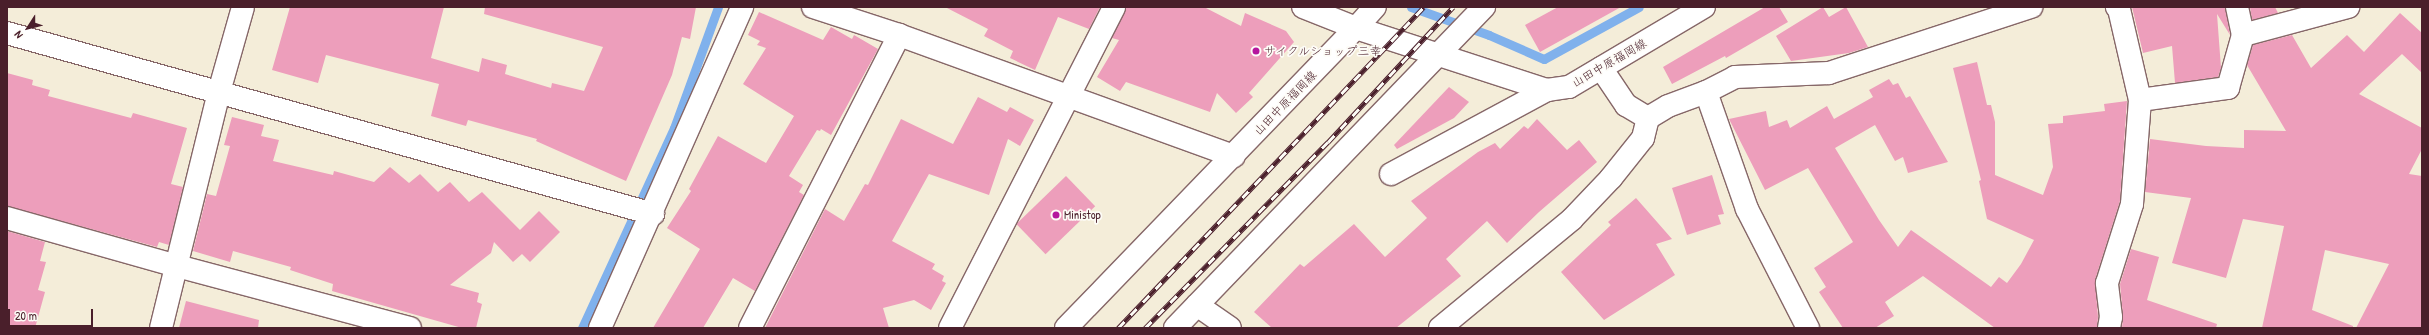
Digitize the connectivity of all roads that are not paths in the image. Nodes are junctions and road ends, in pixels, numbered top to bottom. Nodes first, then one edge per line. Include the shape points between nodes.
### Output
1 (243, 7) edge
2 (742, 7) edge
3 (813, 7) edge
4 (1114, 7) edge
5 (1303, 7) edge
6 (1376, 7) edge
7 (1484, 7) edge
8 (1704, 7) edge
9 (2031, 7) edge
10 (2117, 7) edge
11 (2237, 7) edge
12 (2348, 7) edge
13 (1356, 28) junction
14 (7, 33) edge
15 (899, 35) junction
16 (2243, 35) junction
17 (1438, 55) junction
18 (1600, 68) junction
19 (1547, 90) junction
20 (219, 92) junction
21 (1706, 92) junction
22 (1067, 96) junction
23 (2140, 100) junction
24 (1648, 118) junction
25 (1234, 156) junction
26 (1391, 174) dead end
27 (653, 214) junction
28 (7, 218) edge
29 (177, 266) junction
30 (1197, 305) junction
31 (161, 328) edge
32 (410, 328) edge
33 (600, 328) edge
34 (750, 328) edge
35 (950, 328) edge
36 (1066, 328) edge
37 (1175, 328) edge
38 (1230, 328) edge
39 (1440, 328) edge
40 (1808, 328) edge
41 (2109, 328) edge

1 - 20 street
2 - 27 street
3 - 15 street
4 - 22 street
5 - 13 street
6 - 13 street
7 - 17 street
8 - 18 street, 山田中原福岡線
9 - 21 street via 1829,73 1735,77
10 - 23 street
11 - 16 street
12 - 16 street
13 - 17 street, 山田中原福岡線
13 - 25 street, 山田中原福岡線
14 - 20 street
15 - 22 street
15 - 34 street
16 - 23 street via 2228,88
17 - 19 street, 山田中原福岡線
17 - 30 street
18 - 19 street, 山田中原福岡線 via 1569,87
18 - 24 street via 1626,105
19 - 26 street
20 - 27 street
20 - 29 street
21 - 24 street via 1668,106
21 - 40 street via 1747,209
22 - 25 street
22 - 35 street
23 - 41 street via 2132,204 2107,283 2111,317
24 - 39 street via 1643,138 1611,178 1572,219
25 - 36 street, 山田中原福岡線
27 - 33 street
28 - 29 street
29 - 31 street
29 - 32 street
30 - 37 street
30 - 38 street

